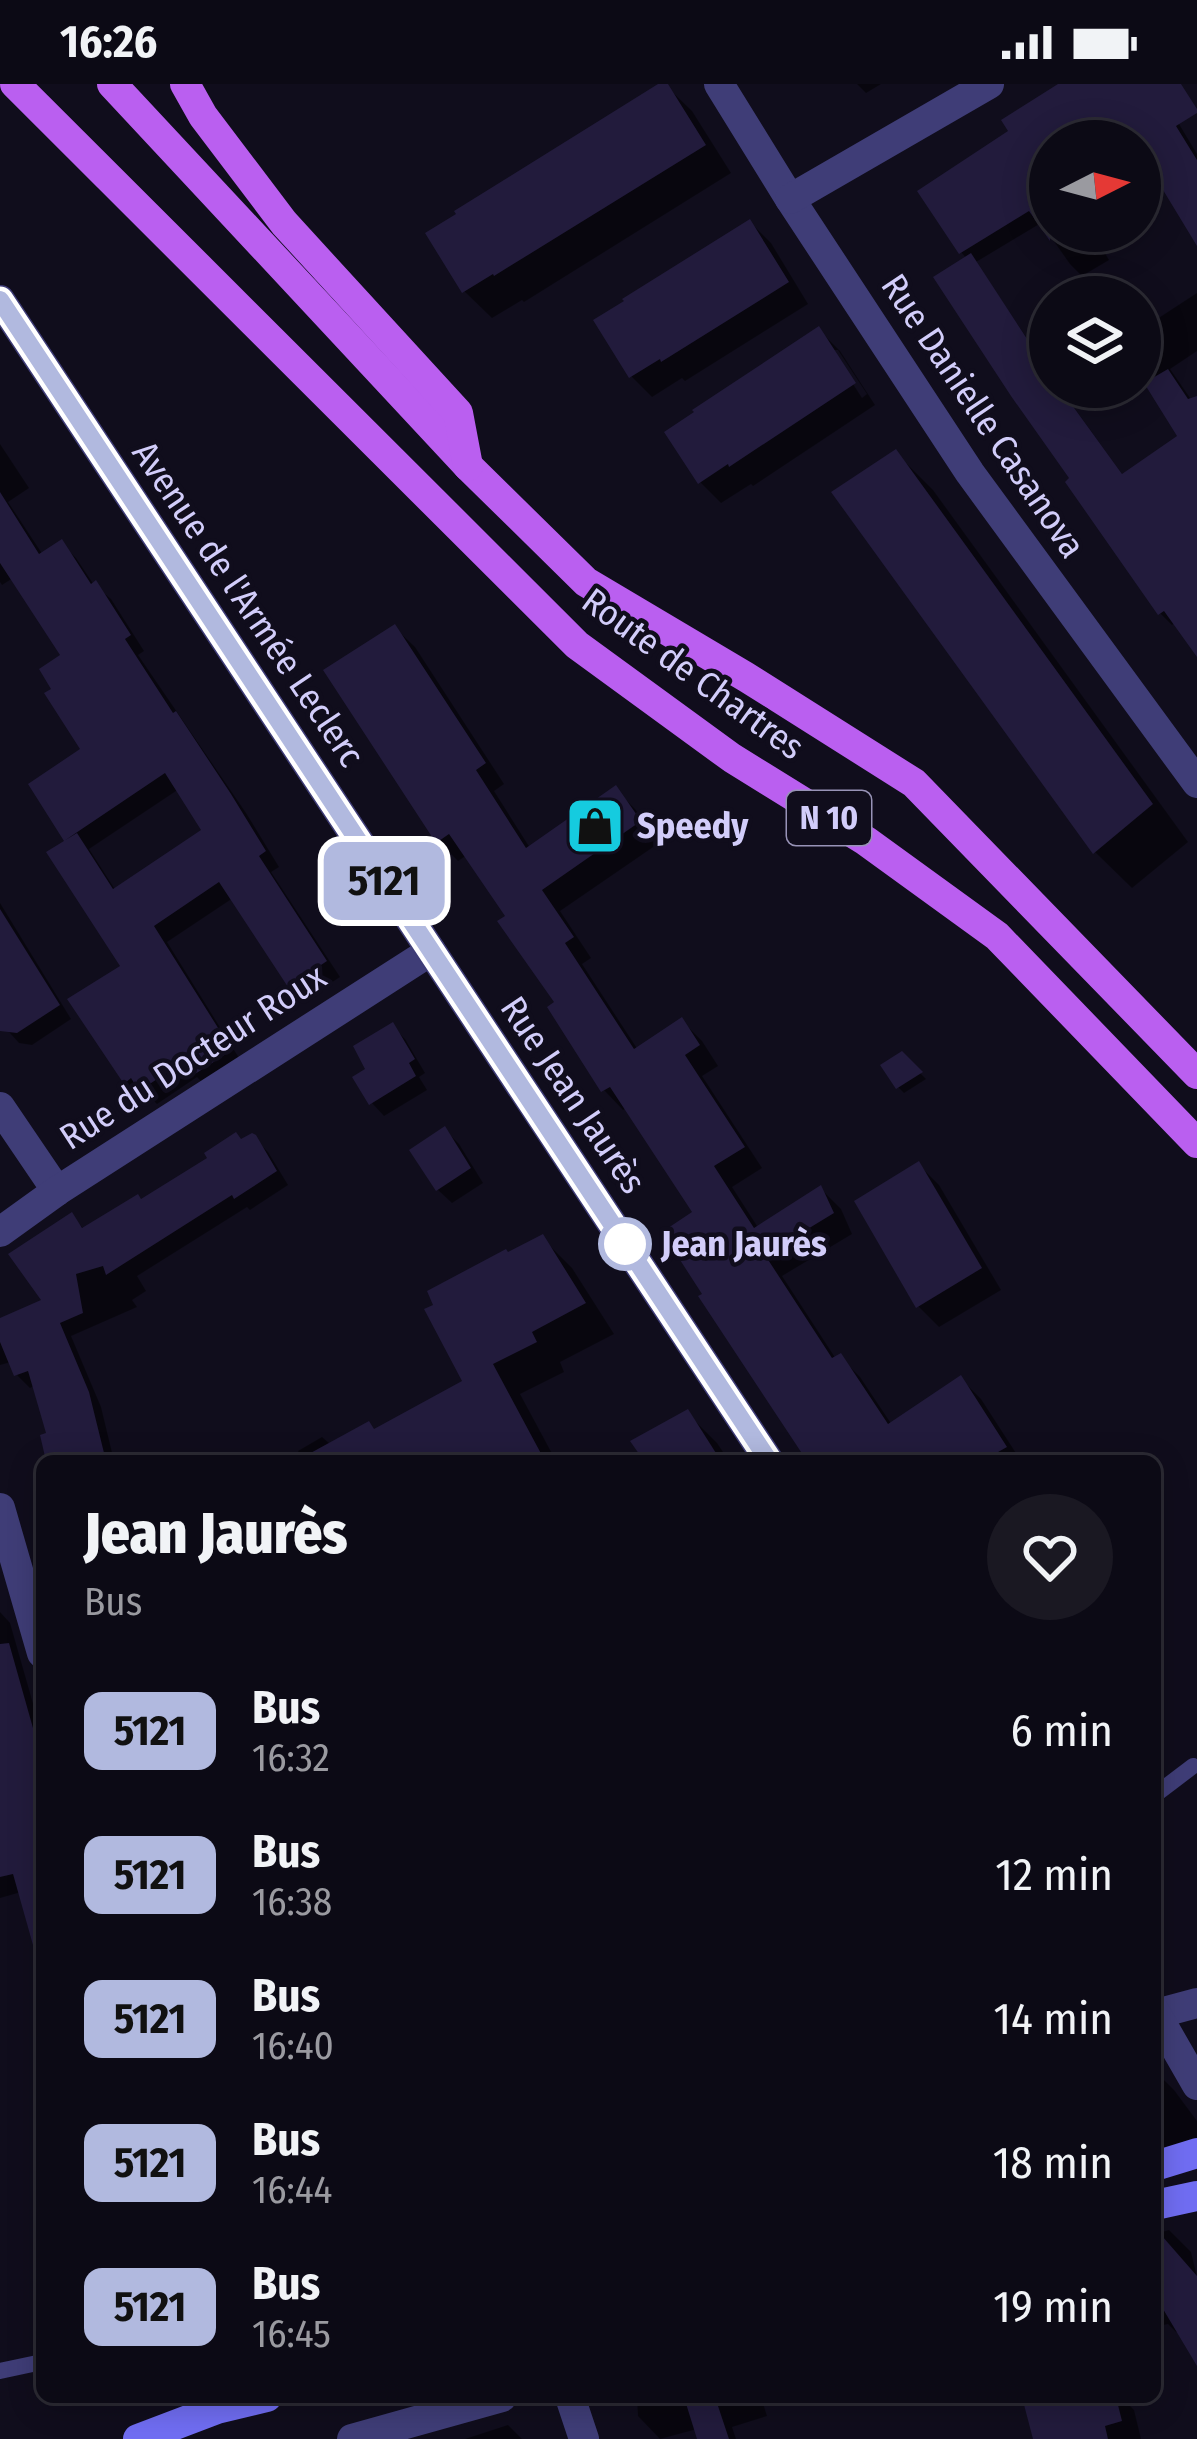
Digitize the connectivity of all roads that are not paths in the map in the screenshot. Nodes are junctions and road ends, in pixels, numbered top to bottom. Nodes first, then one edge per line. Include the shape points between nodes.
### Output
1 (15, 84) edge
2 (112, 84) edge
3 (185, 84) edge
4 (719, 84) edge
5 (989, 84) edge
6 (790, 199) junction
7 (0, 300) edge
8 (468, 466) junction
9 (1197, 783) edge
10 (431, 951) junction
11 (1197, 1074) edge
12 (0, 1107) edge
13 (1197, 1143) edge
14 (56, 1191) junction
15 (0, 1232) edge
16 (765, 1455) edge
17 (0, 1508) edge
18 (36, 1632) edge
19 (1193, 1766) dead end
20 (1161, 1790) edge
21 (1197, 2003) edge
22 (1161, 2012) edge
23 (1161, 2015) edge
24 (1161, 2022) edge
25 (1197, 2033) edge
26 (1197, 2085) edge
27 (1197, 2153) edge
28 (1161, 2164) edge
29 (1197, 2195) edge
30 (1161, 2204) edge
31 (36, 2363) edge
32 (0, 2371) edge
33 (242, 2403) edge
34 (481, 2403) edge
35 (572, 2403) edge
36 (138, 2439) edge
37 (352, 2439) edge
38 (584, 2439) edge

1 - 13 main road, Route de Chartres / N 10 via 577,645 997,936
2 - 8 main road, Route de Chartres / N 10
3 - 8 main road via 284,223 458,413
4 - 6 street, Rue Danielle Casanova
5 - 6 street
6 - 9 street, Rue Danielle Casanova via 970,473
7 - 10 street, Avenue de l'Armée Leclerc
8 - 11 main road, Route de Chartres / N 10 via 586,582 914,784
10 - 14 street, Rue du Docteur Roux
10 - 16 street, Rue Jean Jaurès
12 - 14 street
14 - 15 street, Rue du Docteur Roux
17 - 18 street
19 - 20 lane
21 - 22 street
23 - 25 street
24 - 26 street
27 - 28 main road
29 - 30 main road
31 - 32 lane
33 - 36 main road
34 - 37 street
35 - 38 street

